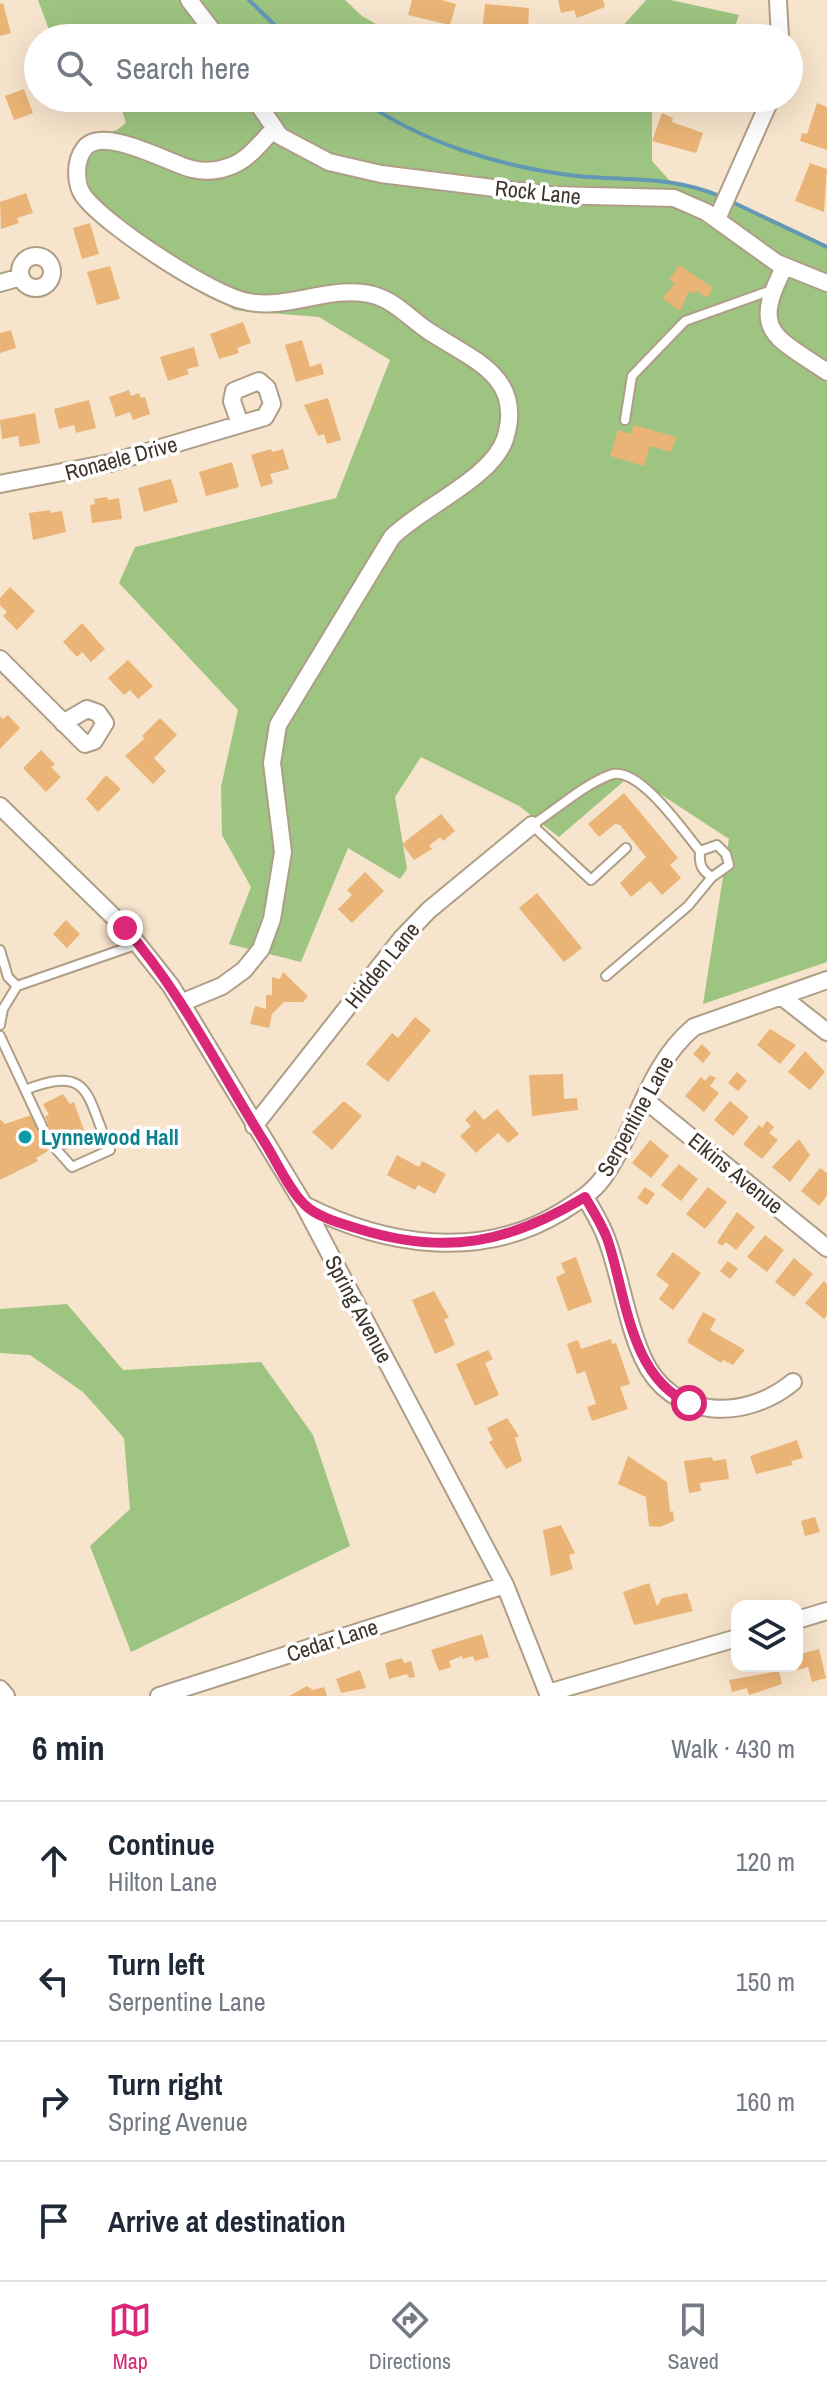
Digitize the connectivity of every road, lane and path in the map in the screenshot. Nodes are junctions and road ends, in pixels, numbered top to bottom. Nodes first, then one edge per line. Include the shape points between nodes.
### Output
1 (189, 0) edge
2 (778, 0) edge
3 (207, 24) edge
4 (779, 24) edge
5 (263, 112) edge
6 (765, 112) edge
7 (274, 129) junction
8 (719, 215) junction
9 (785, 266) junction
10 (21, 277) dead end
11 (0, 283) edge
12 (827, 283) edge
13 (772, 290) junction
14 (827, 372) edge
15 (625, 420) dead end
16 (240, 424) dead end
17 (0, 484) edge
18 (0, 659) edge
19 (63, 723) dead end
20 (0, 806) edge
21 (532, 825) junction
22 (626, 848) dead end
23 (700, 851) junction
24 (712, 877) junction
25 (139, 944) junction
26 (0, 950) edge
27 (606, 976) dead end
28 (827, 980) edge
29 (17, 986) junction
30 (781, 996) junction
31 (181, 1003) junction
32 (0, 1025) edge
33 (827, 1032) edge
34 (0, 1036) edge
35 (25, 1090) junction
36 (644, 1099) junction
37 (42, 1126) dead end
38 (254, 1126) junction
39 (47, 1139) dead end
40 (585, 1197) junction
41 (304, 1205) junction
42 (827, 1248) edge
43 (793, 1382) dead end
44 (505, 1585) junction
45 (827, 1611) edge
46 (803, 1618) edge
47 (731, 1640) edge
48 (0, 1689) edge
49 (549, 1695) edge
50 (6, 1696) edge
51 (159, 1696) edge

1 - 3 street
2 - 4 street
5 - 7 street, Rock Lane
6 - 8 street
7 - 8 street, Rock Lane via 309,154 356,170 550,195 674,198
7 - 31 street via 242,161 210,171 128,145 92,143 79,159 78,185 85,198 131,235 222,295 270,304 348,291 388,300 488,367 505,394 508,420 505,439 485,468 392,537 287,706 272,743 283,852 272,919 261,949 244,970
8 - 9 street, Rock Lane via 741,240
9 - 12 street, Rock Lane
9 - 13 street
10 - 11 street
13 - 14 street via 766,315 771,331
13 - 15 lane via 685,321 632,376
16 - 17 street, Ronaele Drive via 72,473
18 - 19 street
20 - 25 street, Spring Avenue
21 - 22 lane via 591,880
21 - 23 lane via 612,774 629,775
21 - 38 street, Hidden Lane via 402,938
23 - 24 lane via 699,862
23 - 24 lane via 717,845 726,854 729,865
24 - 27 lane via 688,906
25 - 29 lane
25 - 31 street, Spring Avenue
26 - 29 lane via 8,977
28 - 30 street, Serpentine Lane
29 - 32 lane
30 - 33 street
30 - 36 street, Serpentine Lane via 694,1027 666,1056
31 - 38 street, Spring Avenue
34 - 35 lane
35 - 37 lane
35 - 39 lane via 54,1078 79,1084 110,1150 72,1167
36 - 40 street, Serpentine Lane via 604,1176
36 - 42 street, Elkins Avenue
38 - 41 street, Spring Avenue
40 - 41 street, Serpentine Lane via 520,1231 459,1244 392,1238
40 - 43 street via 607,1238 643,1358 663,1385 689,1403 724,1411 767,1399
41 - 44 street, Spring Avenue
44 - 49 street, Spring Avenue
44 - 51 street, Cedar Lane
45 - 46 street
47 - 49 street
48 - 50 street

